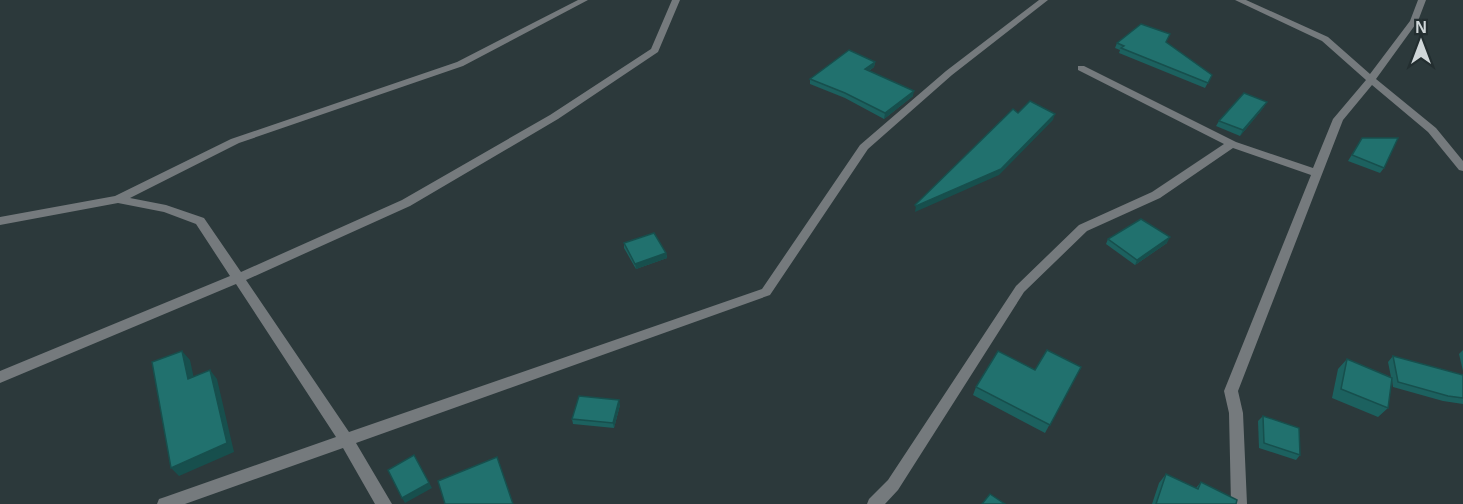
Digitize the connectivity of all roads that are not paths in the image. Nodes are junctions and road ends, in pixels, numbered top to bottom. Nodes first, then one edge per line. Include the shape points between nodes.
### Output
1 (584, 0) edge
2 (676, 0) edge
3 (1044, 0) edge
4 (1239, 0) edge
5 (1422, 0) edge
6 (1081, 68) dead end
7 (1371, 81) junction
8 (1232, 144) junction
9 (1463, 168) edge
10 (1317, 172) junction
11 (118, 199) junction
12 (0, 221) edge
13 (239, 279) junction
14 (0, 377) edge
15 (346, 440) junction
16 (165, 504) edge
17 (384, 504) edge
18 (875, 504) edge
19 (1239, 504) edge

1 - 11 street via 460,64 235,141
2 - 13 street via 655,50 554,117 406,203
3 - 15 street via 949,73 864,147 766,292
4 - 7 street via 1325,39
5 - 7 street via 1414,21
6 - 8 street
7 - 9 street via 1432,130
7 - 10 street via 1338,119
8 - 10 street
8 - 18 street via 1156,195 1083,228 1020,289 893,485
10 - 19 street via 1231,391 1236,413
11 - 12 street
11 - 13 street via 200,221
13 - 14 street
13 - 15 street
15 - 16 street
15 - 17 street

